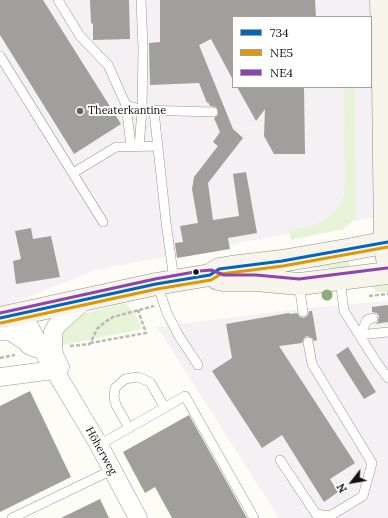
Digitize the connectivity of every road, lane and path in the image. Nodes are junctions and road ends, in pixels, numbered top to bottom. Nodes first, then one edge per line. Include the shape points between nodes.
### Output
1 (58, 0) edge
2 (141, 0) edge
3 (381, 0) edge
4 (385, 44) edge
5 (0, 56) edge
6 (126, 105) junction
7 (142, 110) junction
8 (154, 111) junction
9 (213, 112) dead end
10 (158, 146) junction
11 (135, 147) junction
12 (73, 173) junction
13 (104, 222) dead end
14 (386, 242) edge
15 (388, 266) edge
16 (388, 273) edge
17 (210, 275) junction
18 (340, 279) junction
19 (165, 282) junction
20 (299, 284) junction
21 (130, 289) junction
22 (388, 294) edge
23 (368, 296) dead end
24 (85, 300) junction
25 (138, 310) junction
26 (303, 312) dead end
27 (167, 313) junction
28 (22, 314) junction
29 (0, 318) edge
30 (373, 318) dead end
31 (0, 331) edge
32 (388, 332) edge
33 (360, 335) junction
34 (308, 342) dead end
35 (90, 344) junction
36 (48, 350) junction
37 (0, 358) edge
38 (388, 362) edge
39 (377, 363) junction
40 (198, 364) dead end
41 (7, 376) edge
42 (58, 377) junction
43 (388, 378) edge
44 (165, 408) junction
45 (129, 428) junction
46 (99, 445) junction
47 (280, 460) dead end
48 (112, 470) junction
49 (12, 518) edge
50 (138, 518) edge
51 (254, 518) edge

1 - 6 lane via 80,36 108,65
2 - 7 lane
3 - 4 main road
4 - 14 main road via 383,78
5 - 12 lane
6 - 7 lane
6 - 11 lane
7 - 8 lane
7 - 11 lane
8 - 9 lane
8 - 10 lane
10 - 11 lane
10 - 19 lane via 166,222
11 - 12 lane via 116,147
12 - 13 lane
14 - 15 main road
14 - 17 main road via 282,261 219,269
16 - 18 main road
17 - 19 main road
17 - 20 main road via 223,280
18 - 20 main road
18 - 33 lane via 344,311
19 - 21 main road
19 - 27 lane
20 - 26 lane
21 - 24 main road
21 - 25 path
22 - 23 path
24 - 28 main road
24 - 36 street via 57,324
25 - 27 path via 156,305
25 - 35 path via 105,322 97,329
25 - 35 path via 146,333
27 - 40 lane
28 - 29 main road
28 - 36 street, Höherweg
30 - 33 lane via 367,320
31 - 36 street via 8,331 30,346
32 - 33 lane
33 - 39 lane
34 - 47 lane via 312,364 372,463 363,496 330,516 316,514
35 - 36 path
36 - 37 path
36 - 42 street, Höherweg
38 - 39 lane
39 - 43 lane
41 - 42 street
42 - 46 street, Höherweg
44 - 45 lane
44 - 45 lane via 150,382 138,377 125,379 115,388 114,398
44 - 51 lane via 185,396
45 - 46 lane
46 - 48 street, Höherweg
48 - 49 lane
48 - 50 street, Höherweg

